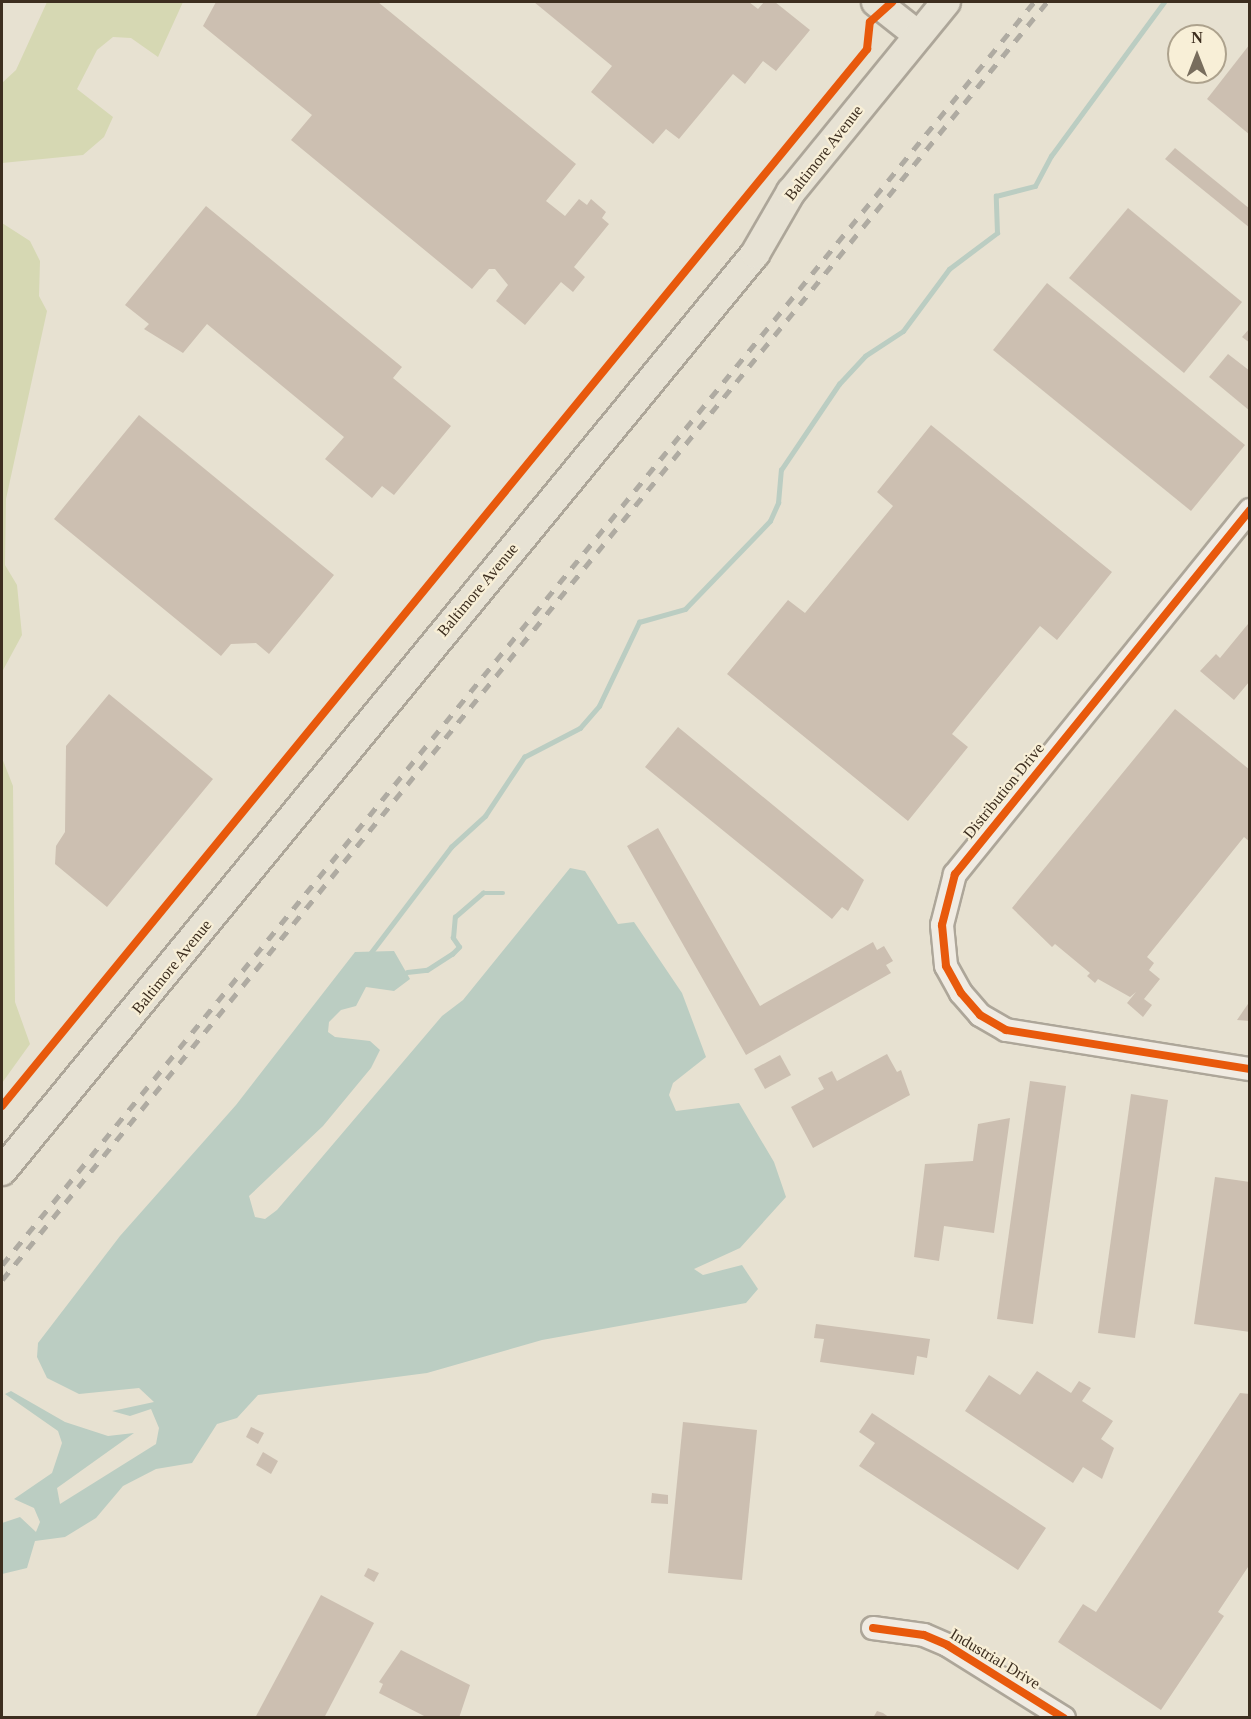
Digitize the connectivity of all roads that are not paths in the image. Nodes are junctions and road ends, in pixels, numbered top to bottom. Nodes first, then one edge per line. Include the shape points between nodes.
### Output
1 (876, 2) edge
2 (946, 2) edge
3 (918, 35) junction
4 (1250, 510) edge
5 (1250, 1069) edge
6 (2, 1171) edge
7 (873, 1628) dead end
8 (1064, 1718) edge

1 - 3 main road
2 - 3 main road, Baltimore Avenue
3 - 6 main road, Baltimore Avenue via 791,192 755,254
4 - 5 street, Distribution Drive via 949,886 942,925 946,966 971,1005 1006,1030 1098,1048
7 - 8 street, Industrial Drive via 939,1642

